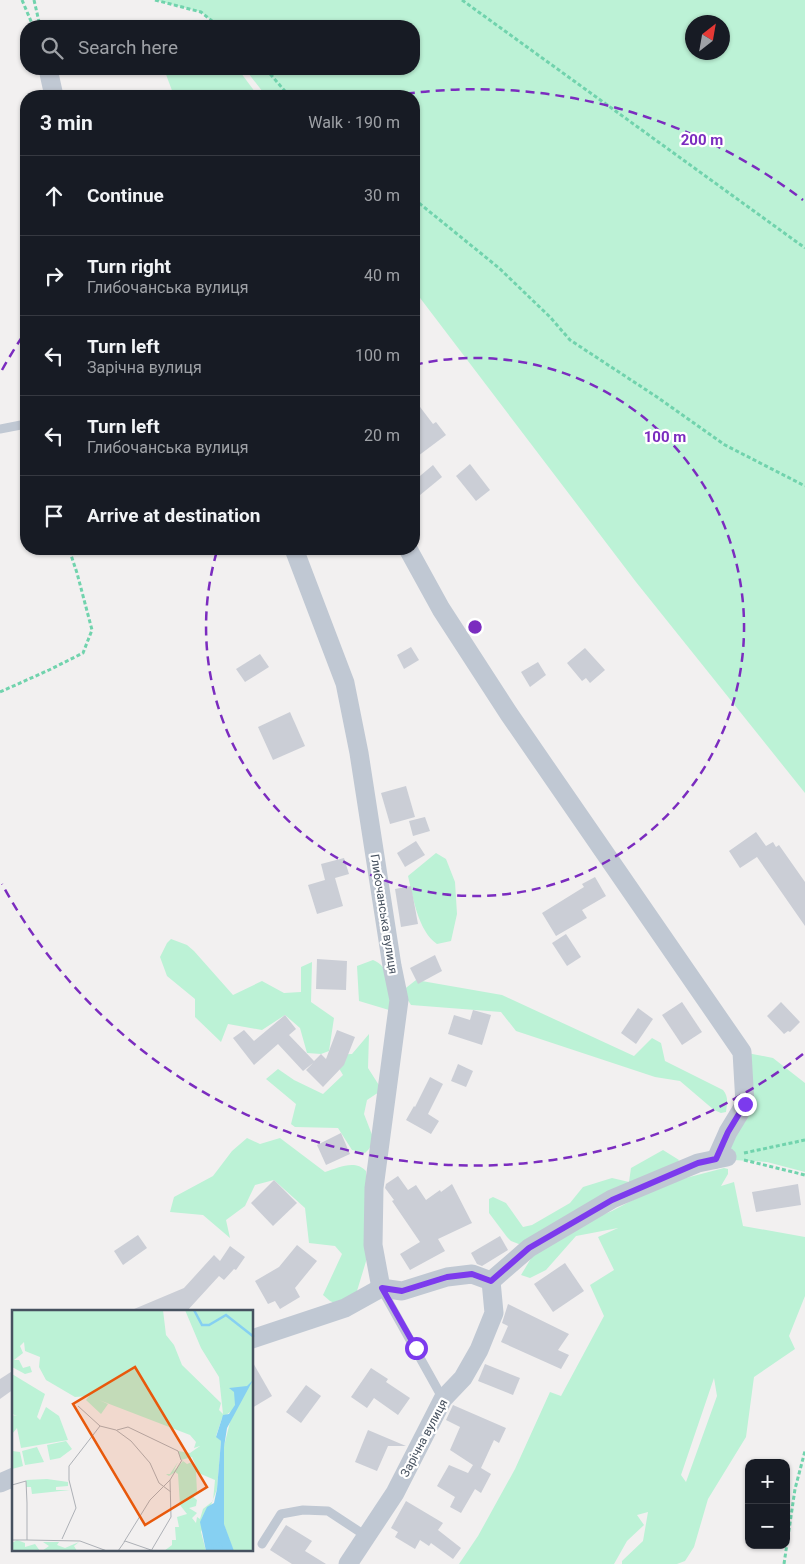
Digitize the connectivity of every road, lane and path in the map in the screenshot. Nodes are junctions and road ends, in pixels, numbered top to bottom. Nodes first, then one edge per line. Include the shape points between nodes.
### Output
1 (22, 0) edge
2 (34, 0) edge
3 (155, 0) edge
4 (462, 0) edge
5 (30, 20) edge
6 (39, 20) edge
7 (211, 20) edge
8 (49, 75) edge
9 (271, 75) edge
10 (53, 90) edge
11 (284, 90) edge
12 (420, 204) edge
13 (805, 248) edge
14 (20, 425) edge
15 (0, 429) edge
16 (805, 486) edge
17 (71, 555) edge
18 (296, 555) edge
19 (411, 555) edge
20 (0, 692) edge
21 (805, 1140) edge
22 (722, 1158) junction
23 (805, 1175) edge
24 (491, 1281) junction
25 (382, 1288) junction
26 (254, 1338) edge
27 (443, 1399) junction
28 (805, 1451) edge
29 (12, 1478) edge
30 (0, 1483) edge
31 (366, 1536) junction
32 (262, 1544) dead end
33 (348, 1564) edge
34 (784, 1564) edge

1 - 5 path
2 - 6 path
3 - 7 path via 202,12
4 - 13 path
8 - 10 street
9 - 11 path
12 - 16 path via 499,268 570,340 724,445
14 - 15 lane
17 - 20 path via 92,630 83,653
18 - 25 street, Глибочанська вулиця via 344,683 359,753 399,1000 374,1188 373,1245
19 - 22 street via 441,609 509,714 742,1052 745,1104 728,1132
21 - 22 path
22 - 23 path
22 - 24 street via 698,1163 612,1200 529,1248
24 - 25 street via 472,1274 447,1277 402,1291
24 - 27 street, Зарічна вулиця via 494,1313 479,1350 463,1378
25 - 26 street via 346,1308
25 - 27 lane
27 - 31 street, Зарічна вулиця via 395,1493
28 - 34 path via 795,1489
29 - 30 street
31 - 32 lane via 328,1511 303,1510 281,1514
31 - 33 street, Зарічна вулиця

